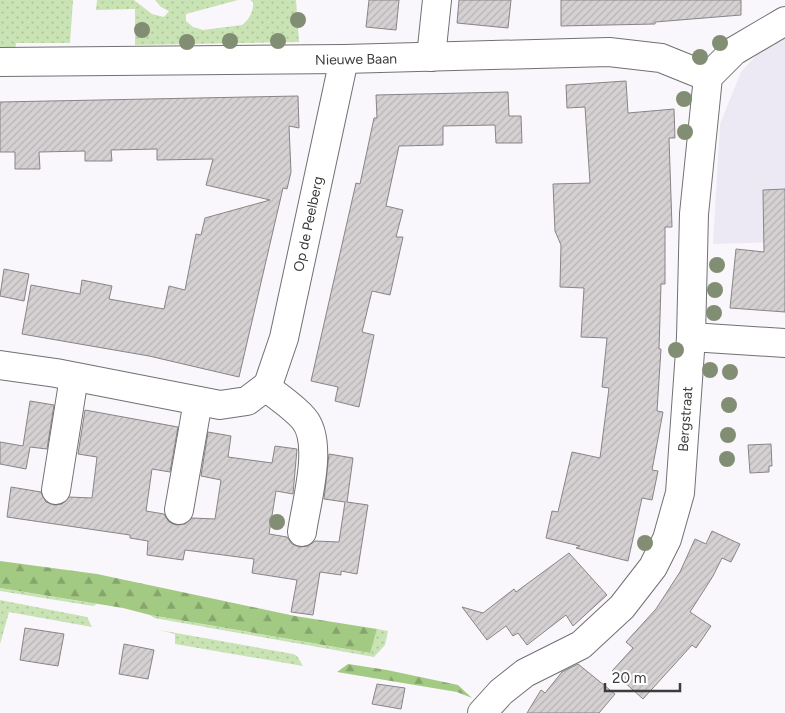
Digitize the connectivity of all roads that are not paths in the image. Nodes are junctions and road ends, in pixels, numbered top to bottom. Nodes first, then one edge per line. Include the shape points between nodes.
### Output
1 (437, 0) edge
2 (785, 21) edge
3 (431, 57) junction
4 (344, 59) junction
5 (0, 62) edge
6 (708, 77) junction
7 (690, 336) junction
8 (785, 343) edge
9 (0, 365) edge
10 (74, 377) junction
11 (266, 386) junction
12 (198, 401) junction
13 (56, 490) dead end
14 (179, 510) dead end
15 (302, 532) dead end
16 (482, 713) edge

1 - 3 street
2 - 6 street via 734,51
3 - 4 street, Nieuwe Baan
3 - 6 street, Nieuwe Baan via 609,52 661,58
4 - 5 street, Nieuwe Baan
4 - 11 street, Op de Peelberg via 284,338
6 - 7 street, Bergstraat via 694,214
7 - 8 street
7 - 16 street, Bergstraat via 680,493 667,539 653,566 622,607 581,645 525,673
9 - 10 street
10 - 12 street
10 - 13 street
11 - 12 street via 248,401 220,405
11 - 15 street via 304,419 313,436 314,451
12 - 14 street

